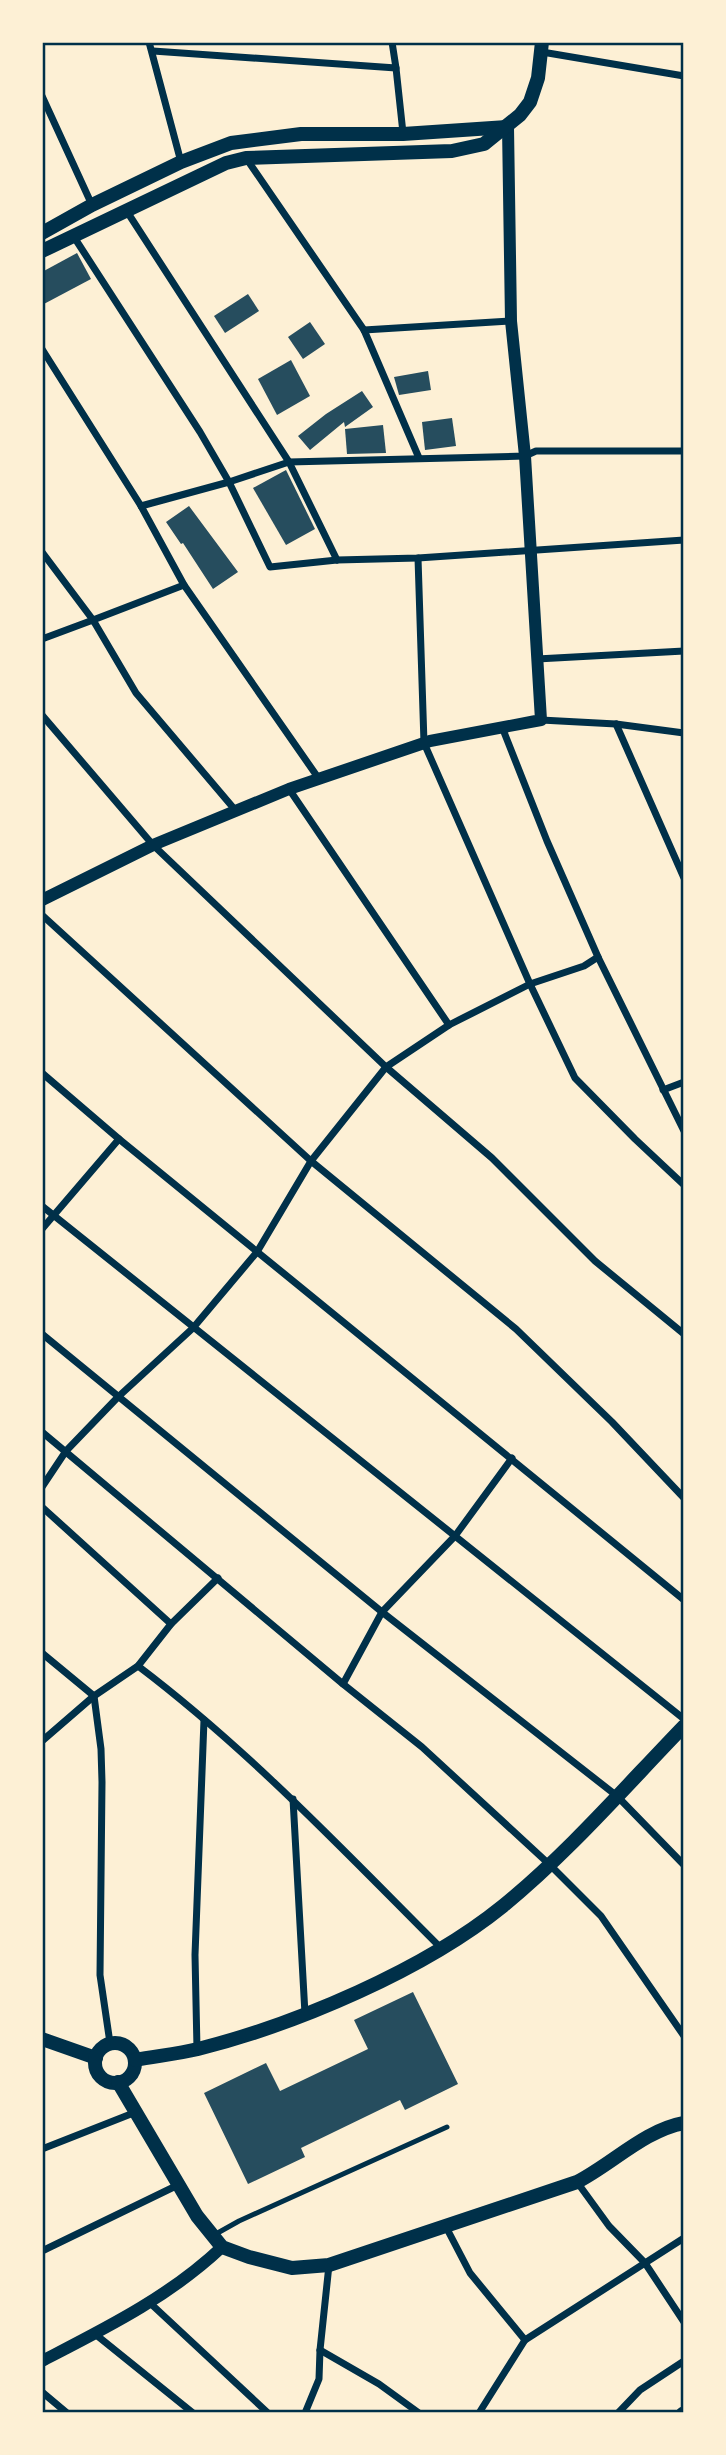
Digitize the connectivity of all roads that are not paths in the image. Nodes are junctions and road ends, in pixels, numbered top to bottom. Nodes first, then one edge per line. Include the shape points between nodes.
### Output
1 (149, 42) edge
2 (392, 42) edge
3 (542, 47) edge
4 (153, 51) junction
5 (396, 68) junction
6 (684, 76) edge
7 (42, 96) edge
8 (508, 127) junction
9 (404, 134) junction
10 (246, 158) junction
11 (181, 162) junction
12 (92, 205) junction
13 (126, 210) junction
14 (42, 233) edge
15 (74, 237) junction
16 (42, 251) edge
17 (511, 321) junction
18 (364, 330) junction
19 (42, 349) edge
20 (684, 451) edge
21 (525, 456) junction
22 (419, 458) junction
23 (289, 461) junction
24 (229, 482) junction
25 (141, 506) junction
26 (684, 540) edge
27 (529, 550) junction
28 (42, 552) edge
29 (418, 558) junction
30 (337, 560) junction
31 (184, 585) junction
32 (93, 620) junction
33 (42, 639) edge
34 (684, 651) edge
35 (537, 660) junction
36 (42, 715) edge
37 (541, 720) junction
38 (616, 724) junction
39 (502, 726) junction
40 (684, 733) edge
41 (424, 743) junction
42 (318, 779) junction
43 (289, 789) junction
44 (236, 811) junction
45 (153, 845) junction
46 (684, 878) edge
47 (42, 900) edge
48 (42, 915) edge
49 (598, 957) junction
50 (530, 984) junction
51 (449, 1025) junction
52 (386, 1067) junction
53 (42, 1073) edge
54 (684, 1082) edge
55 (663, 1090) junction
56 (684, 1131) edge
57 (119, 1139) junction
58 (311, 1161) junction
59 (684, 1185) edge
60 (42, 1206) edge
61 (54, 1215) junction
62 (42, 1229) edge
63 (257, 1252) junction
64 (193, 1328) junction
65 (42, 1334) edge
66 (684, 1334) edge
67 (118, 1397) junction
68 (42, 1432) edge
69 (66, 1451) junction
70 (512, 1458) junction
71 (42, 1487) edge
72 (684, 1499) edge
73 (42, 1507) edge
74 (455, 1536) junction
75 (218, 1578) junction
76 (684, 1600) edge
77 (382, 1612) junction
78 (171, 1624) junction
79 (42, 1653) edge
80 (138, 1666) junction
81 (344, 1684) junction
82 (94, 1696) junction
83 (684, 1719) edge
84 (204, 1720) junction
85 (684, 1727) edge
86 (42, 1741) edge
87 (617, 1796) junction
88 (293, 1799) junction
89 (551, 1865) junction
90 (684, 1865) edge
91 (442, 1949) junction
92 (305, 2014) junction
93 (684, 2036) edge
94 (42, 2039) edge
95 (110, 2043) junction
96 (197, 2049) junction
97 (96, 2058) junction
98 (135, 2060) junction
99 (118, 2082) junction
100 (136, 2112) junction
101 (684, 2123) edge
102 (447, 2127) dead end
103 (42, 2149) edge
104 (577, 2182) junction
105 (178, 2185) junction
106 (445, 2224) junction
107 (684, 2238) edge
108 (216, 2242) junction
109 (42, 2252) edge
110 (645, 2263) junction
111 (329, 2265) junction
112 (150, 2303) junction
113 (684, 2322) edge
114 (95, 2334) junction
115 (525, 2340) junction
116 (320, 2350) junction
117 (42, 2361) edge
118 (684, 2361) edge
119 (42, 2392) edge
120 (67, 2413) edge
121 (193, 2413) edge
122 (268, 2413) edge
123 (305, 2413) edge
124 (419, 2413) edge
125 (479, 2413) edge
126 (618, 2413) edge

1 - 4 street
2 - 5 street
3 - 6 street
3 - 8 main road via 530,102
4 - 5 street
4 - 11 street
5 - 9 street
7 - 12 street
8 - 9 main road
8 - 10 main road via 485,144 452,151
8 - 17 street
9 - 11 main road via 252,139
10 - 13 main road
10 - 18 street
11 - 12 main road
12 - 14 main road
13 - 15 main road
13 - 23 street
15 - 16 main road
15 - 24 street
17 - 18 street
17 - 21 street
18 - 22 street
19 - 25 street
20 - 21 street via 536,451
21 - 22 street
21 - 27 street
22 - 23 street
23 - 24 street
23 - 30 street
24 - 25 street
24 - 30 street via 270,567
25 - 31 street
26 - 27 street
27 - 29 street
27 - 35 street
28 - 32 street
29 - 30 street
29 - 41 street
31 - 32 street
31 - 42 street
32 - 33 street
32 - 44 street via 136,693
34 - 35 street
35 - 37 street
36 - 45 street
37 - 38 street
37 - 39 street
38 - 40 street
38 - 46 street
39 - 41 street
39 - 49 street
41 - 42 street
41 - 50 street
42 - 43 street
43 - 44 street
43 - 51 street
44 - 45 street
45 - 47 street
45 - 52 street
48 - 58 street
49 - 50 street
49 - 55 street
50 - 51 street
50 - 59 street via 575,1078
51 - 52 street
52 - 58 street
52 - 66 street via 492,1158 595,1261
53 - 57 street
54 - 55 street
55 - 56 street
57 - 61 street
57 - 63 street
58 - 63 street
58 - 72 street via 516,1329
60 - 61 street
61 - 62 street
61 - 64 street
63 - 64 street
63 - 70 street
64 - 67 street
64 - 74 street
65 - 67 street
67 - 69 street
67 - 77 street
68 - 69 street
69 - 71 street
69 - 75 street
70 - 74 street
70 - 76 street
73 - 78 street
74 - 77 street
74 - 83 street
75 - 78 street
75 - 81 street
77 - 81 street
77 - 87 street
78 - 80 street
79 - 82 street
80 - 82 street
80 - 84 street
81 - 89 street via 422,1747
82 - 86 street
82 - 95 street via 102,1783 100,1975
84 - 88 street
84 - 96 street via 195,1955
85 - 87 main road
87 - 89 main road
87 - 90 street
88 - 91 street
88 - 92 street
89 - 91 main road
89 - 93 street via 601,1916
91 - 92 main road
92 - 96 main road
94 - 97 main road
95 - 97 main road
95 - 98 main road via 129,2048
96 - 98 main road
97 - 99 main road via 101,2076
98 - 99 main road via 129,2077
99 - 100 main road
100 - 103 street
100 - 105 main road
101 - 104 main road via 641,2140
102 - 108 lane via 250,2216
104 - 106 main road
104 - 110 street via 609,2226
105 - 108 main road
105 - 109 street
106 - 111 main road
106 - 115 street via 470,2273
107 - 110 street
108 - 111 main road via 249,2258 292,2268
108 - 112 street via 187,2278
110 - 113 street
110 - 115 street
111 - 116 street
112 - 114 street
112 - 122 street
114 - 117 street
114 - 121 street
115 - 125 street
116 - 123 street via 319,2379
116 - 124 street
118 - 126 street via 640,2390
119 - 120 street

